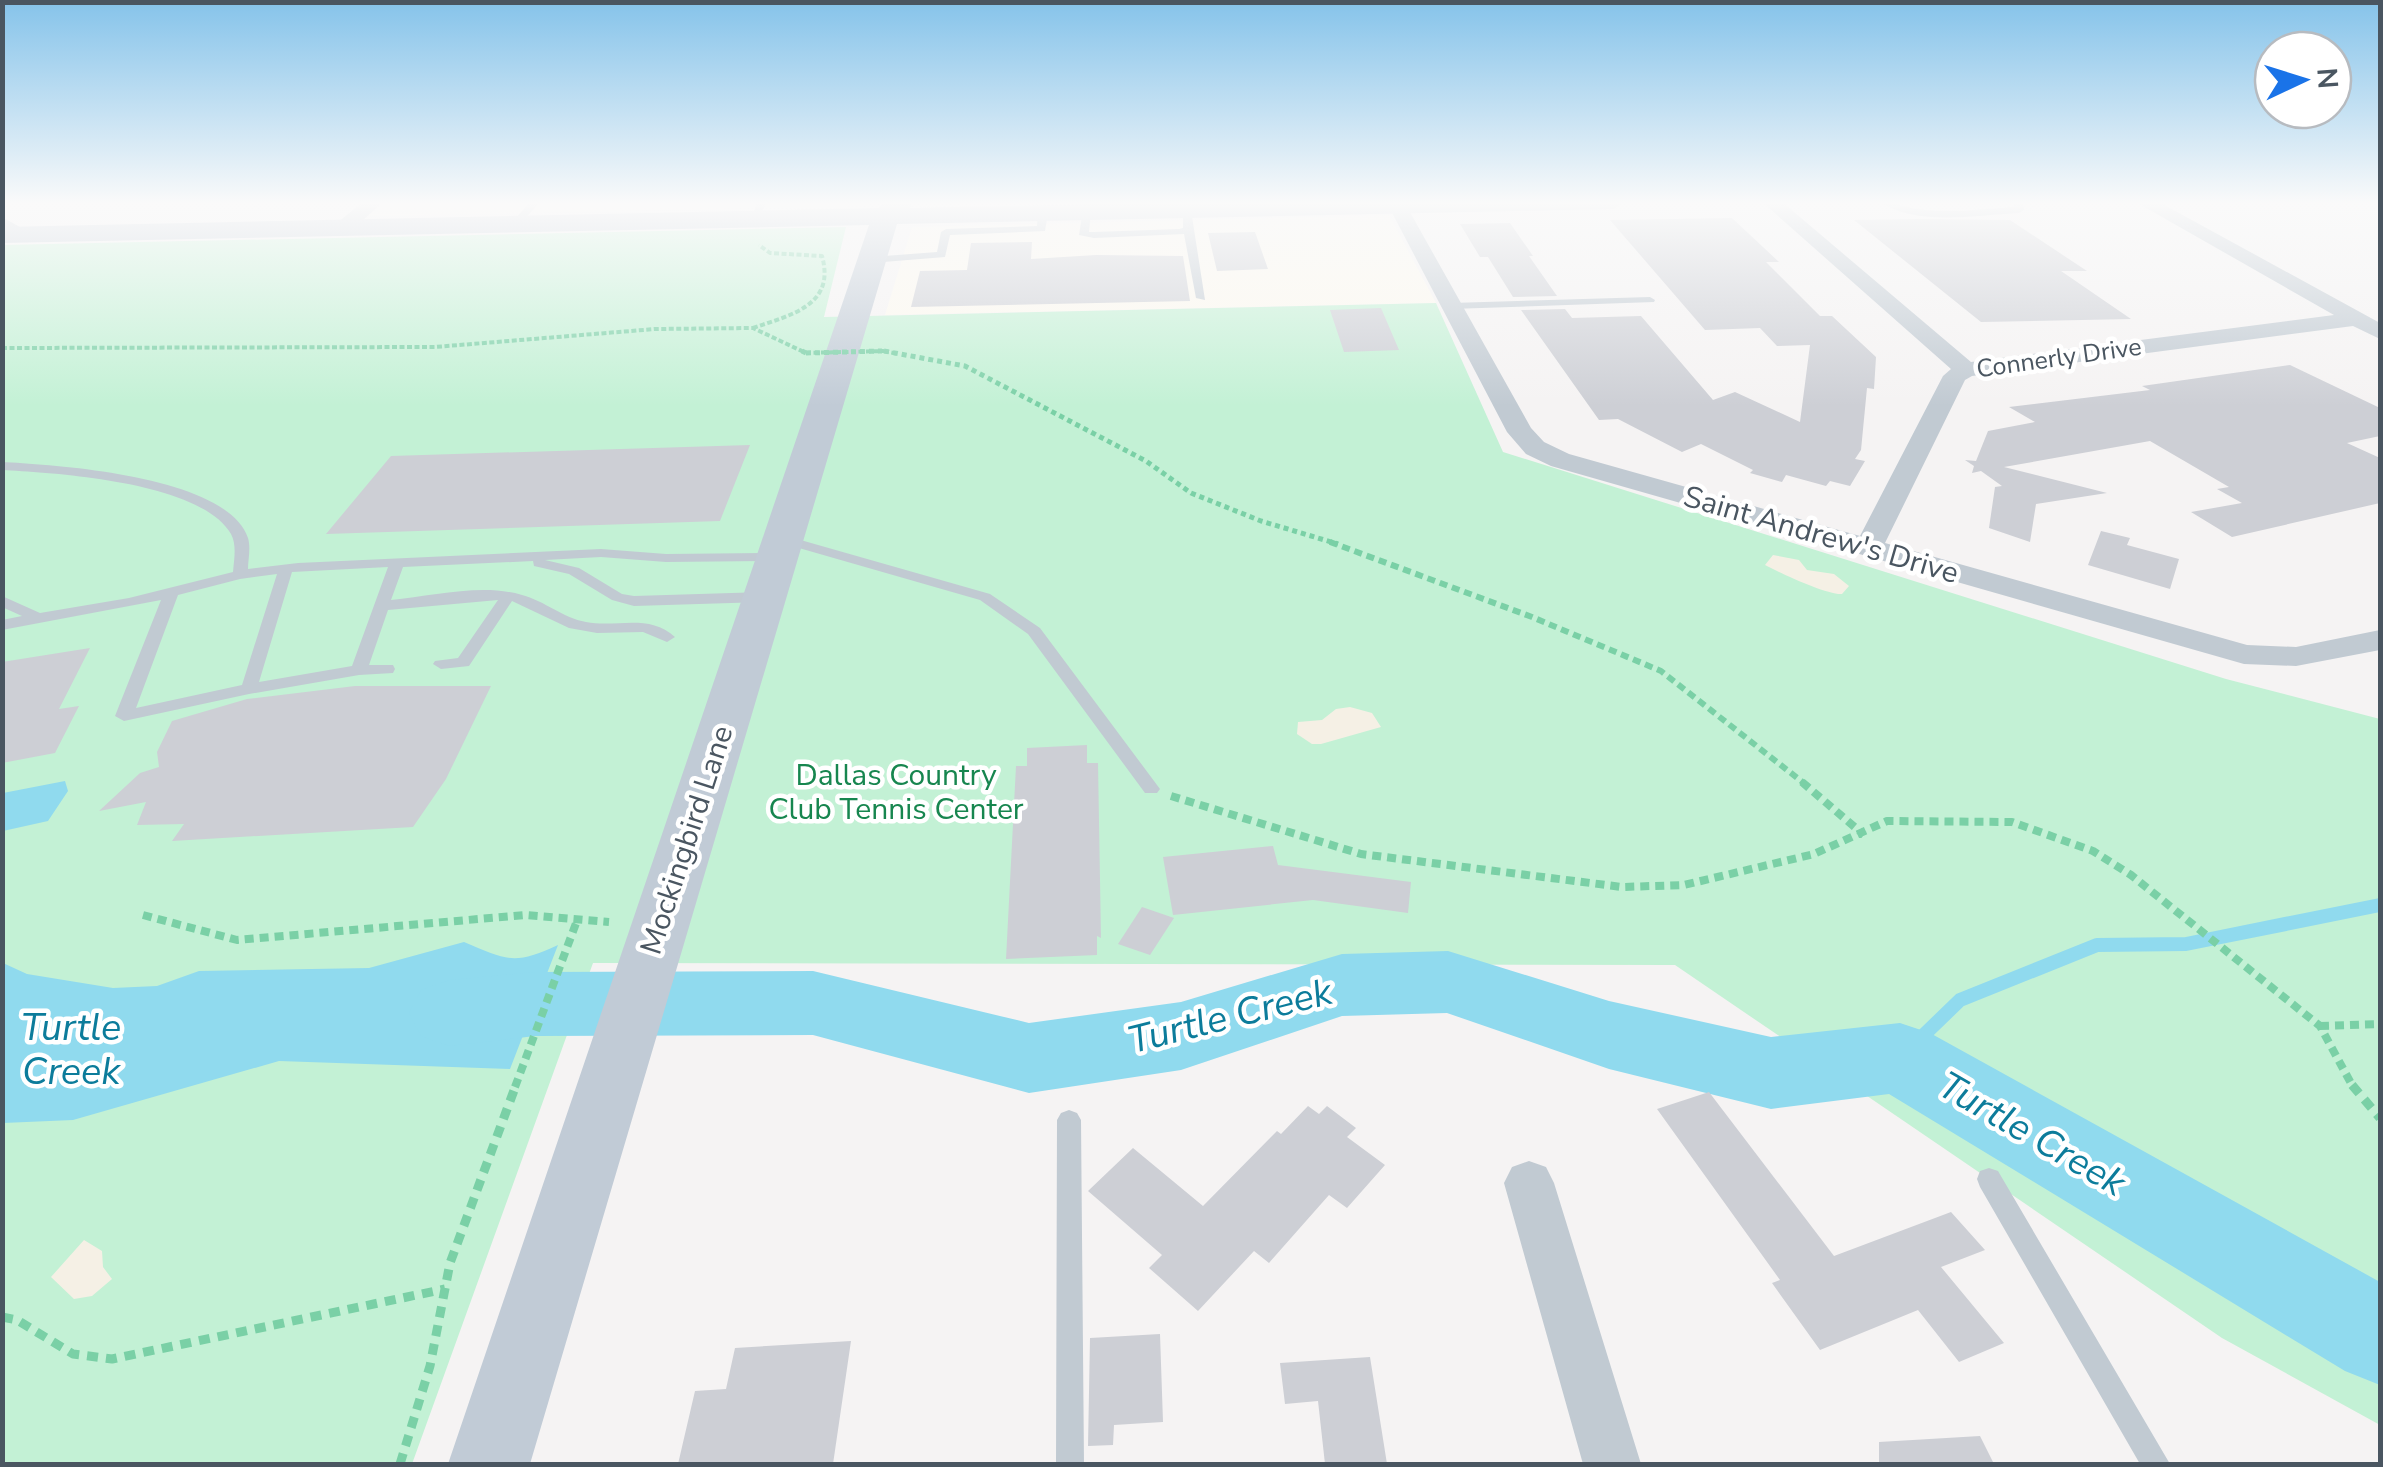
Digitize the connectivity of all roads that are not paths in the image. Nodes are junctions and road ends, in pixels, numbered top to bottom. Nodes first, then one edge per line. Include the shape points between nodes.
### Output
1 (868, 269) edge
2 (1198, 269) edge
3 (1431, 269) edge
4 (1849, 269) edge
5 (2267, 269) edge
6 (1201, 298) dead end
7 (1650, 300) dead end
8 (1451, 306) junction
9 (2356, 319) junction
10 (2380, 332) edge
11 (1966, 370) junction
12 (2, 466) edge
13 (1868, 548) junction
14 (519, 559) junction
15 (397, 564) junction
16 (774, 564) junction
17 (286, 568) junction
18 (240, 574) junction
19 (171, 593) junction
20 (508, 596) junction
21 (2, 601) edge
22 (381, 606) junction
23 (38, 618) junction
24 (2, 625) edge
25 (667, 637) dead end
26 (2380, 640) edge
27 (441, 664) dead end
28 (387, 668) dead end
29 (359, 670) junction
30 (250, 688) junction
31 (1151, 790) road end
32 (1070, 1120) dead end
33 (1989, 1179) dead end
34 (1530, 1183) dead end
35 (489, 1464) edge
36 (1070, 1464) edge
37 (1612, 1464) edge
38 (2156, 1464) edge

1 - 16 main road, Mockingbird Lane
2 - 6 lane
3 - 8 street, Saint Andrew's Drive
4 - 11 street
5 - 9 street
7 - 8 lane
8 - 13 street, Saint Andrew's Drive via 1535,448
9 - 10 street
9 - 11 street, Connerly Drive
11 - 13 street, Connerly Drive via 1955,376
12 - 18 lane via 120,477 202,502 228,517 241,538
13 - 26 street, Saint Andrew's Drive via 2276,660
14 - 15 lane
14 - 16 lane via 601,553
14 - 16 lane via 574,570 634,602
15 - 17 lane
15 - 22 lane
16 - 31 lane via 985,598 1034,631
16 - 35 main road, Mockingbird Lane via 633,928 606,1099
17 - 18 lane
17 - 30 lane
18 - 19 lane
19 - 23 lane
19 - 30 lane via 124,716
20 - 22 lane
20 - 25 lane via 587,628 649,625
20 - 27 lane via 463,662
21 - 23 lane
22 - 29 lane
23 - 24 lane
28 - 29 lane
29 - 30 lane
32 - 36 lane
33 - 38 lane
34 - 37 street

